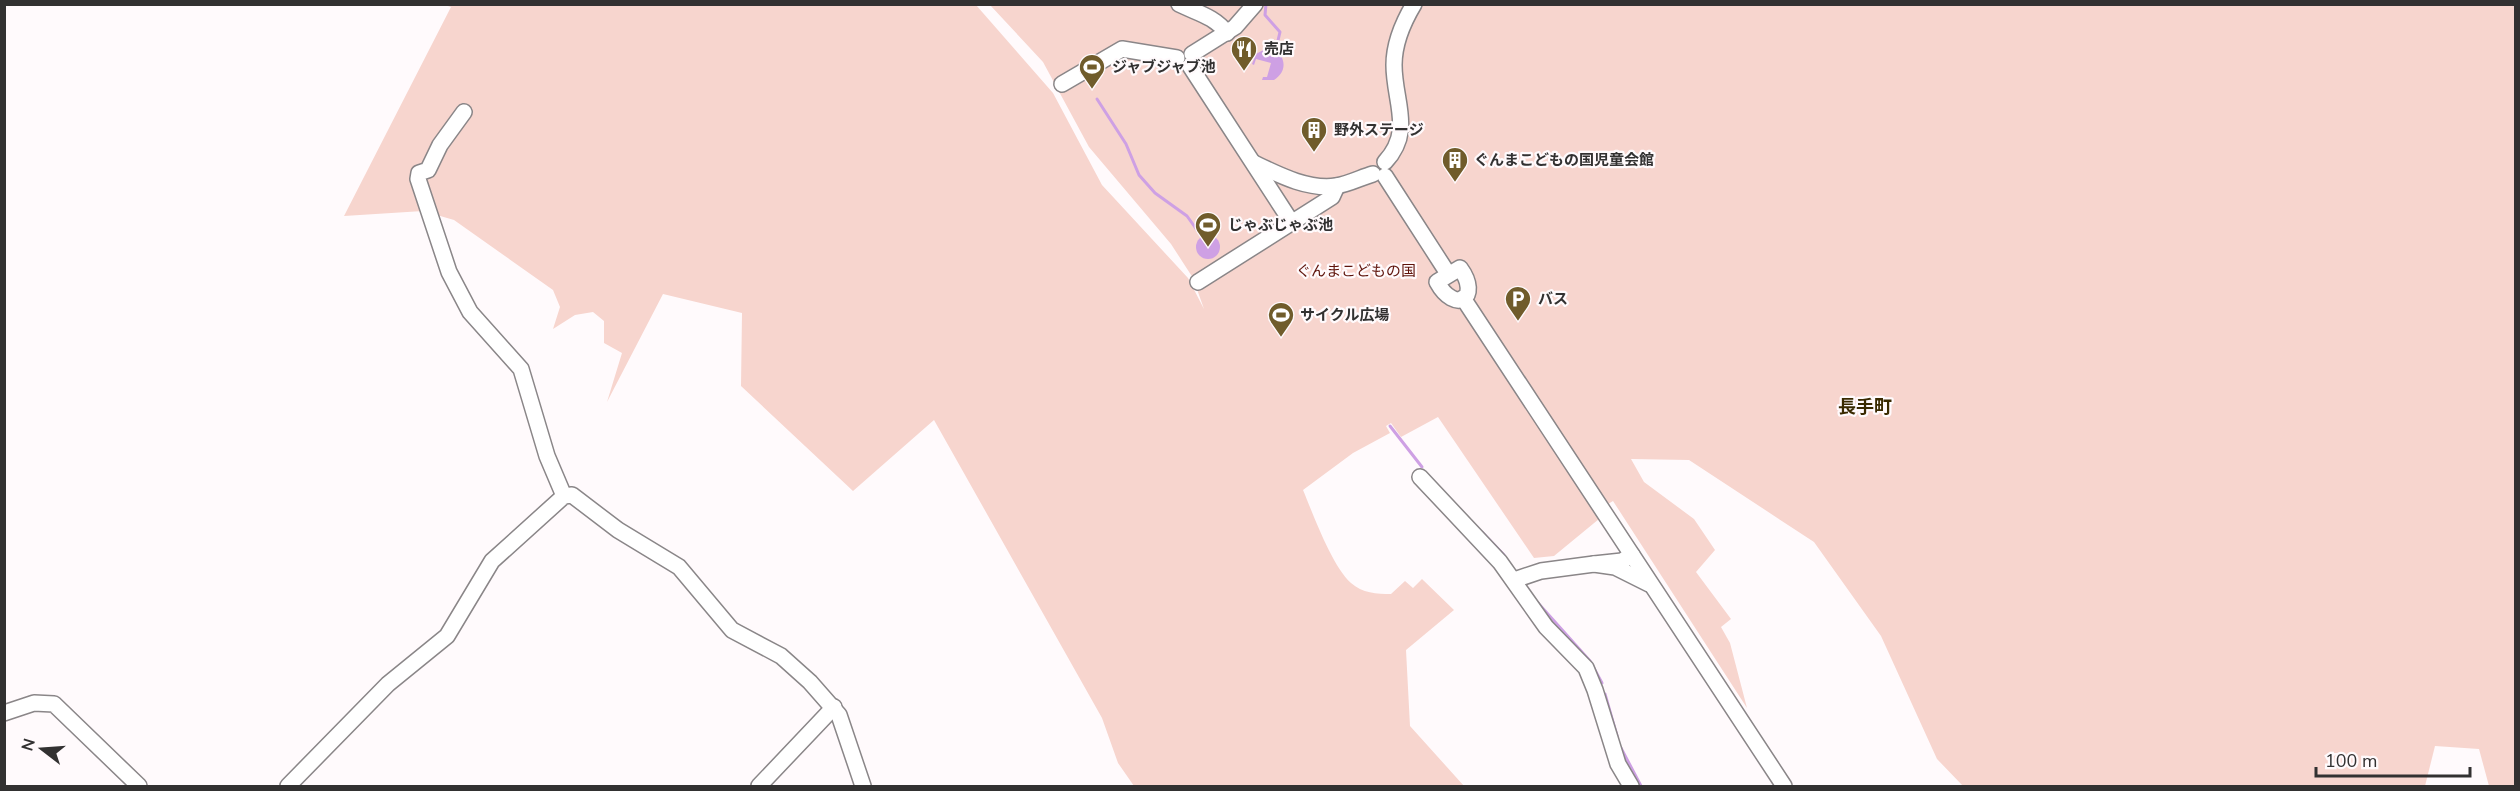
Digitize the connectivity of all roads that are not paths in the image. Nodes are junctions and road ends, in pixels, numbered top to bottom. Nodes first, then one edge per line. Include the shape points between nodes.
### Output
1 (1179, 4) edge
2 (1255, 4) edge
3 (1414, 4) edge
4 (1227, 33) junction
5 (1186, 60) junction
6 (1062, 84) dead end
7 (464, 112) dead end
8 (1253, 162) junction
9 (1381, 170) junction
10 (1337, 186) junction
11 (1292, 223) junction
12 (1445, 269) dead end
13 (1198, 282) dead end
14 (1463, 298) dead end
15 (1420, 477) dead end
16 (564, 496) junction
17 (1632, 555) junction
18 (1594, 564) junction
19 (1514, 580) junction
20 (1652, 585) junction
21 (834, 707) junction
22 (4, 713) edge
23 (139, 786) edge
24 (288, 786) edge
25 (759, 786) edge
26 (863, 786) edge
27 (1631, 786) edge
28 (1784, 786) edge

1 - 4 street via 1206,15
2 - 4 street via 1240,24
3 - 9 street via 1402,25 1395,52 1402,131 1398,146
4 - 5 street
5 - 6 street via 1122,49
5 - 8 street
7 - 16 street via 428,170 419,173 418,179 449,272 470,312 521,369 547,456
8 - 10 street via 1291,180
8 - 11 street
9 - 10 street
9 - 12 street
10 - 11 street via 1332,197
11 - 13 street
14 - 17 street
15 - 19 street
16 - 21 street via 575,496 618,530 679,567 732,630 781,656
16 - 24 street via 492,561 447,636 388,684
17 - 18 street via 1622,561
17 - 20 street
18 - 19 street via 1541,571
18 - 20 street via 1625,571
19 - 27 street via 1546,627 1590,676 1618,764
20 - 28 street
21 - 25 street
21 - 26 street via 847,733
22 - 23 street via 34,703 54,704

